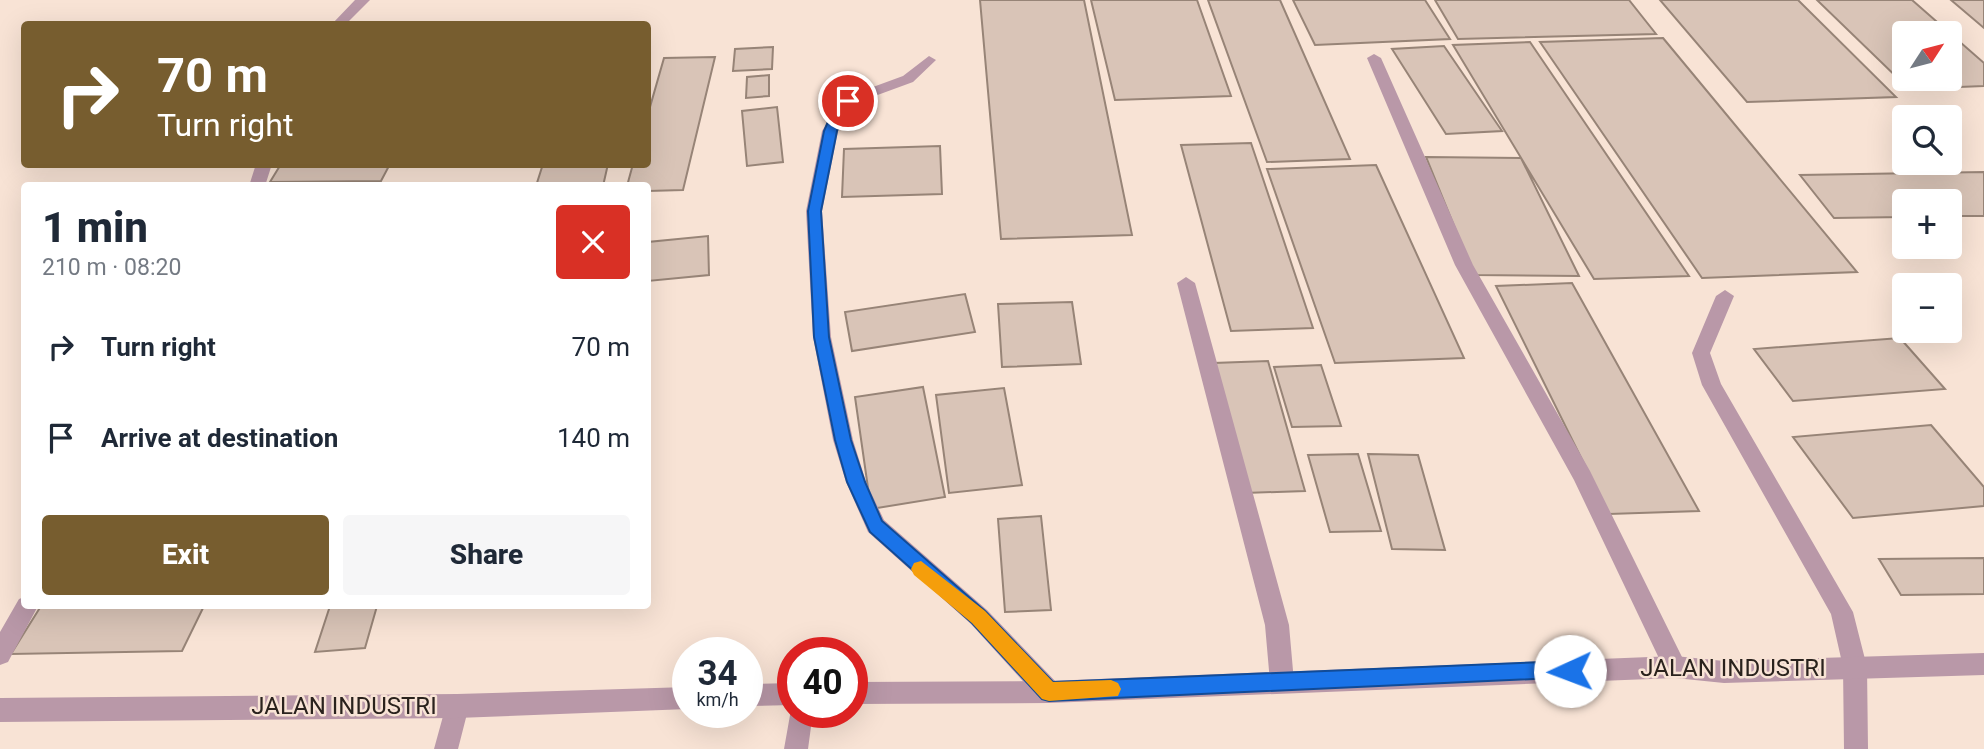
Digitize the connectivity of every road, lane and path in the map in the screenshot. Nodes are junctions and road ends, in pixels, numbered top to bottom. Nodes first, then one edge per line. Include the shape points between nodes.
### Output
1 (363, 0) edge
2 (342, 21) edge
3 (1374, 58) dead end
4 (929, 60) dead end
5 (1186, 283) dead end
6 (1724, 296) dead end
7 (25, 609) edge
8 (0, 654) edge
9 (1984, 664) edge
10 (1675, 667) junction
11 (1855, 667) junction
12 (1282, 682) junction
13 (1049, 692) junction
14 (868, 693) edge
15 (672, 699) edge
16 (457, 706) junction
17 (0, 710) edge
18 (799, 728) edge
19 (446, 749) edge
20 (796, 749) edge
21 (1856, 749) edge

1 - 2 street
3 - 10 street via 1464,265 1583,477
4 - 13 street via 908,79 848,101 830,131 814,211 822,337 843,440 876,526 979,617
5 - 12 street via 1277,625
6 - 11 street via 1701,353 1712,384 1842,612
7 - 8 street
9 - 11 street, JALAN INDUSTRI
10 - 11 street, JALAN INDUSTRI via 1724,672
10 - 12 street, JALAN INDUSTRI
11 - 21 street
12 - 13 street, JALAN INDUSTRI
13 - 14 street, JALAN INDUSTRI
15 - 16 street, JALAN INDUSTRI
16 - 17 street, JALAN INDUSTRI
16 - 19 street
18 - 20 street

